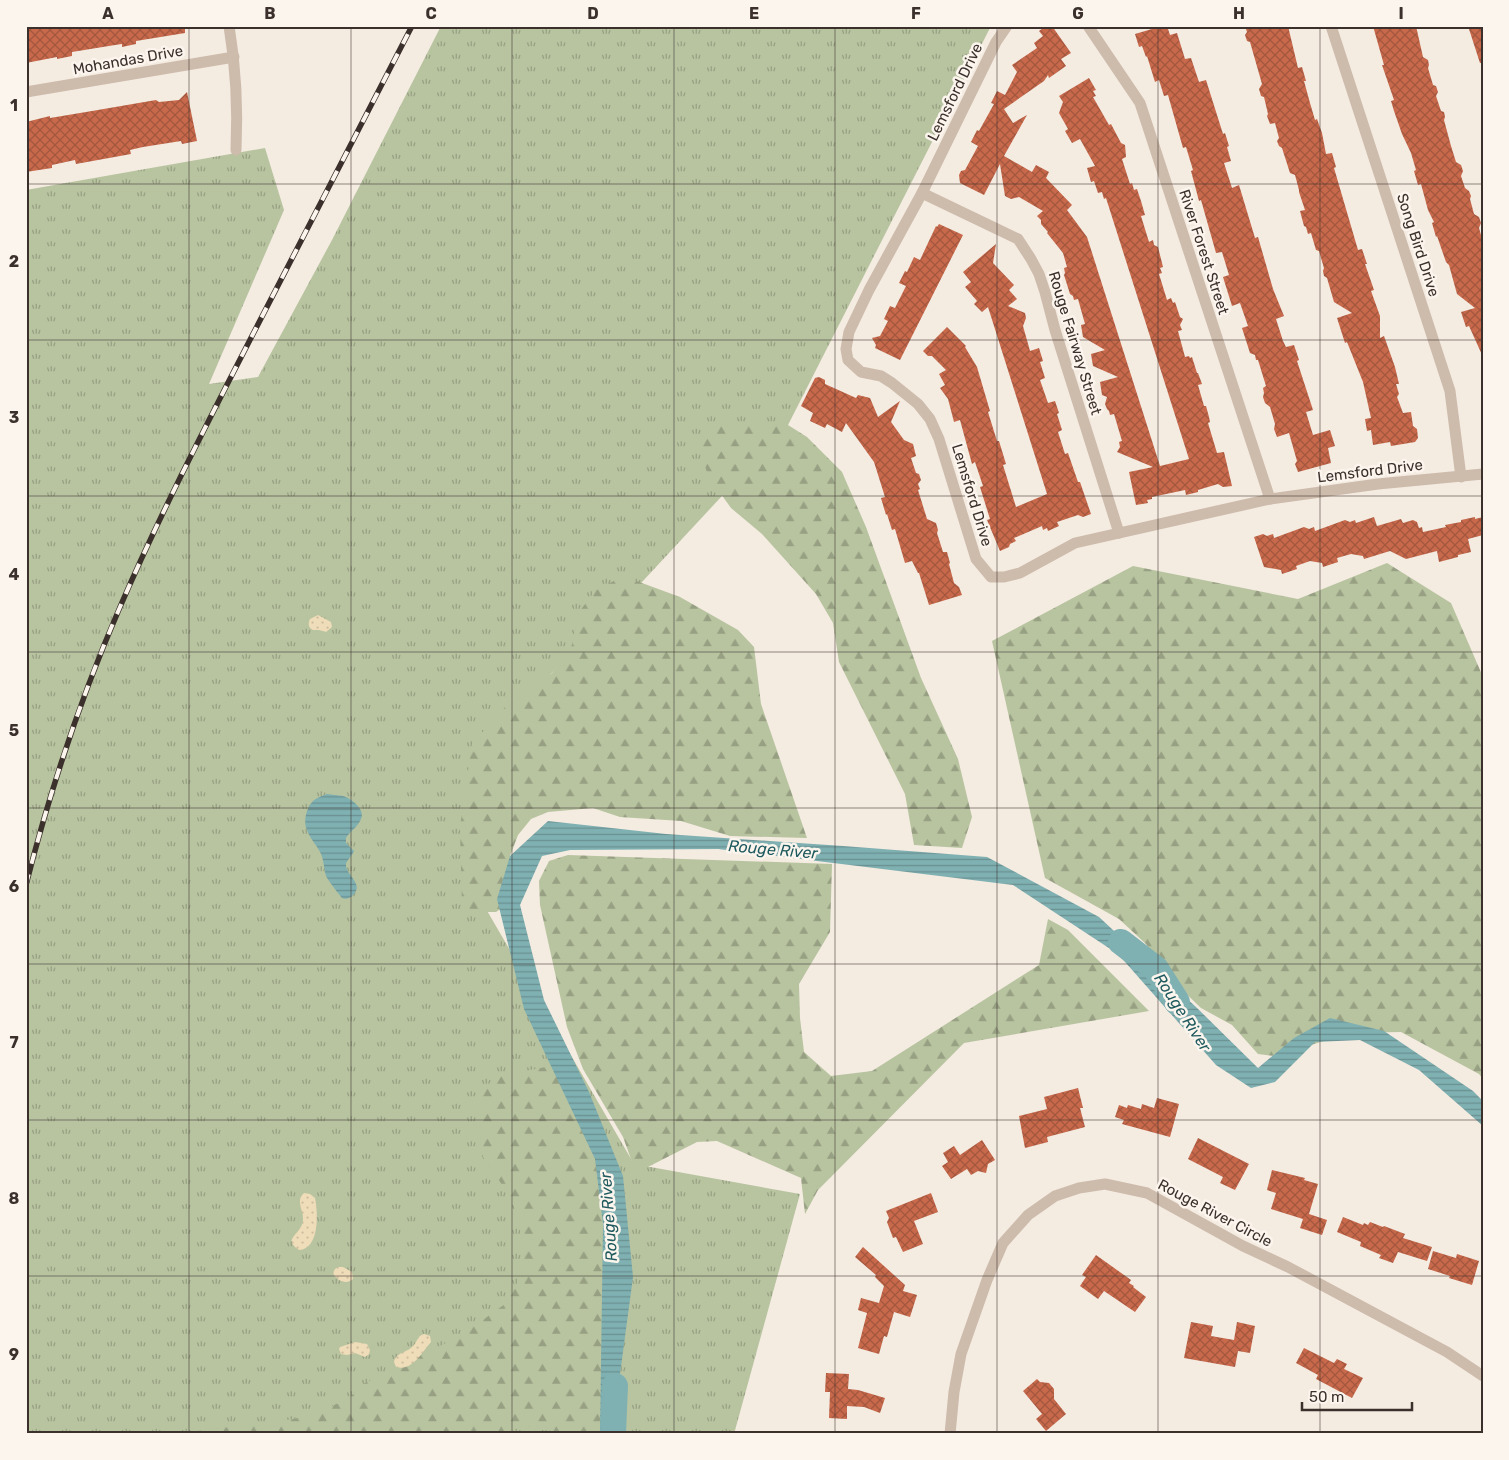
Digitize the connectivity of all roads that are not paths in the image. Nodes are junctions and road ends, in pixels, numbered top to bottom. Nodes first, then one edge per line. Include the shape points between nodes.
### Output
1 (229, 26) edge
2 (1007, 26) edge
3 (1088, 26) edge
4 (1331, 26) edge
5 (234, 57) junction
6 (26, 92) edge
7 (236, 150) dead end
8 (922, 193) junction
9 (1483, 474) edge
10 (1461, 477) junction
11 (1270, 499) junction
12 (1119, 533) junction
13 (1483, 1376) edge
14 (950, 1434) edge

1 - 5 street
2 - 8 street, Lemsford Drive via 996,42
3 - 11 street, River Forest Street via 1140,103
4 - 10 street, Song Bird Drive via 1450,391
5 - 6 street, Mohandas Drive
5 - 7 street
8 - 12 street, Rouge Fairway Street via 1018,238 1031,259 1045,292
8 - 12 street, Lemsford Drive via 849,332 848,360 861,372 881,376 898,388 930,419 976,559 991,577 1020,573 1075,543
9 - 10 street, Lemsford Drive
10 - 11 street, Lemsford Drive via 1378,484
11 - 12 street, Lemsford Drive
13 - 14 street, Rouge River Circle via 1447,1352 1147,1194 1105,1184 1054,1196 1028,1215 1003,1243 961,1354

